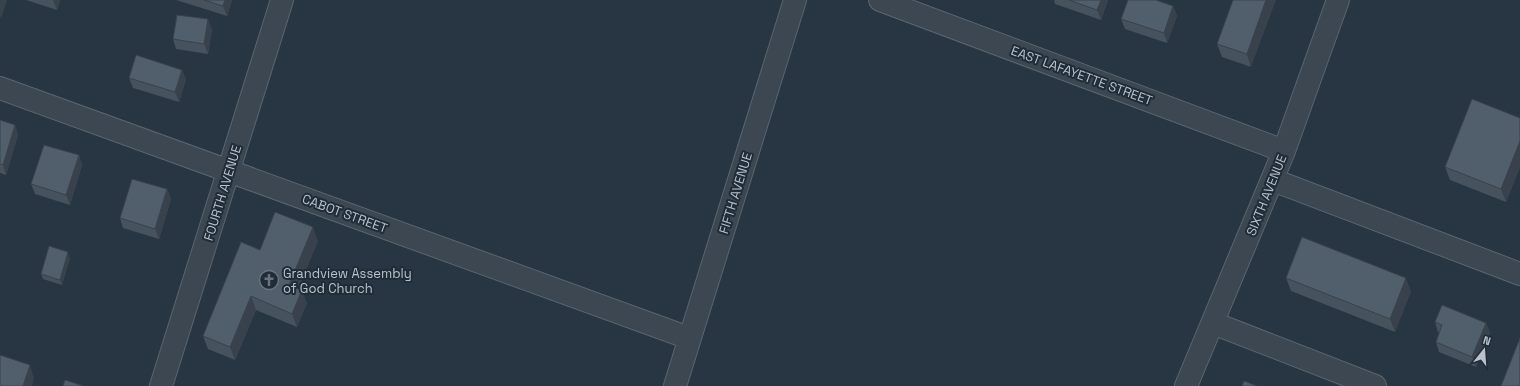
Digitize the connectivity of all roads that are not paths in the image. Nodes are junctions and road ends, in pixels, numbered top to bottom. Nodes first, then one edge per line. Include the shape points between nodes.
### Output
1 (282, 0) edge
2 (795, 0) edge
3 (880, 0) edge
4 (1338, 0) edge
5 (0, 88) edge
6 (1284, 151) junction
7 (229, 170) junction
8 (1273, 180) junction
9 (1520, 274) edge
10 (1213, 323) junction
11 (690, 338) junction
12 (161, 386) edge
13 (675, 386) edge
14 (1186, 386) edge
15 (1375, 386) edge

1 - 7 street, FOURTH AVENUE
2 - 11 street, FIFTH AVENUE
3 - 6 street, EAST LAFAYETTE STREET
4 - 6 street, SIXTH AVENUE
5 - 7 street, CABOT STREET
6 - 8 street, SIXTH AVENUE
7 - 11 street, CABOT STREET
7 - 12 street, FOURTH AVENUE
8 - 9 street
8 - 10 street, SIXTH AVENUE
10 - 14 street, SIXTH AVENUE
10 - 15 street
11 - 13 street, FIFTH AVENUE

